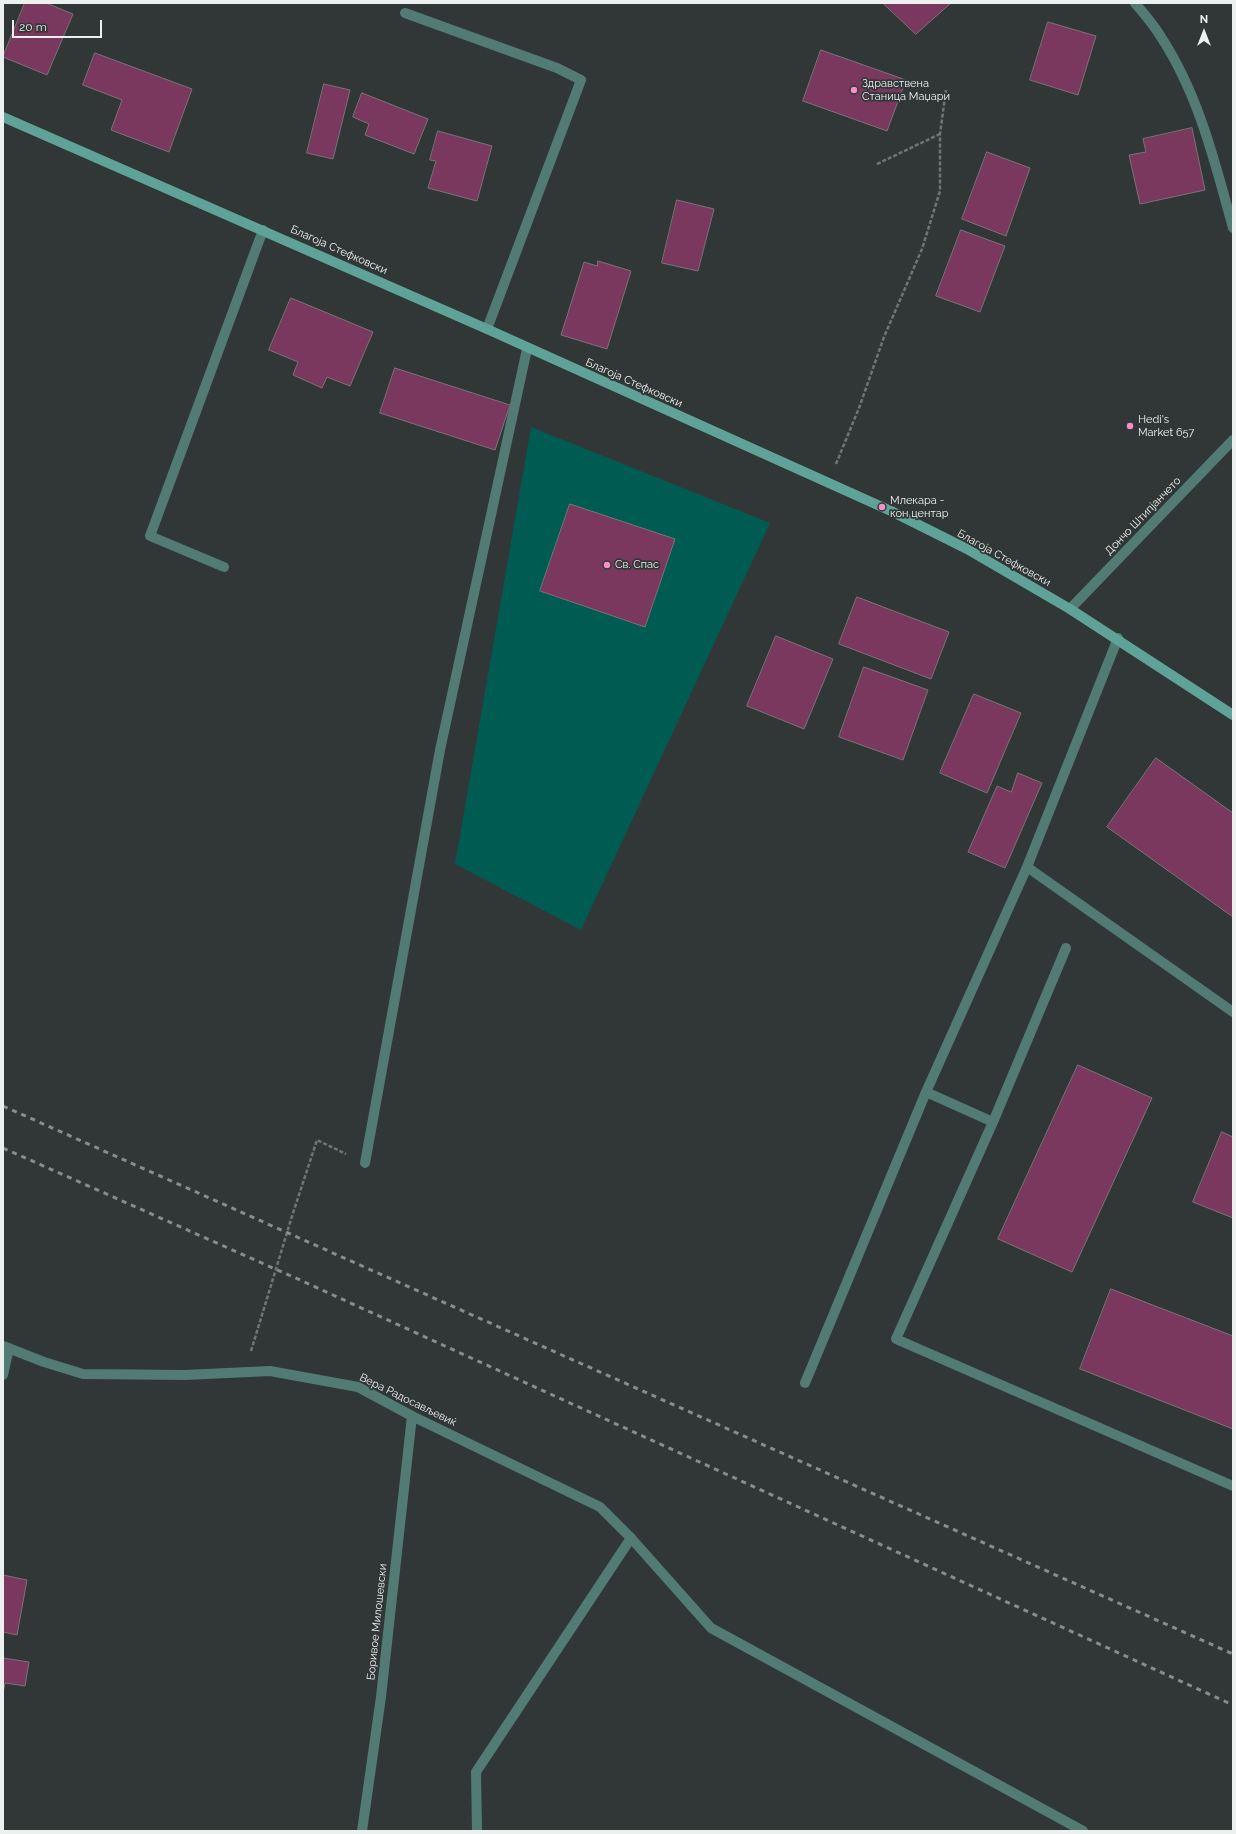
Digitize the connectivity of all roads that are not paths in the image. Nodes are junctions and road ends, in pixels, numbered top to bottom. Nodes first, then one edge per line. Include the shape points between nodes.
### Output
1 (1135, 3) edge
2 (405, 13) dead end
3 (3, 117) edge
4 (1233, 228) edge
5 (263, 230) junction
6 (487, 329) junction
7 (527, 349) junction
8 (1233, 440) edge
9 (224, 567) dead end
10 (1070, 608) junction
11 (1118, 638) junction
12 (1233, 715) edge
13 (1027, 867) junction
14 (1066, 948) dead end
15 (1233, 1012) edge
16 (926, 1092) junction
17 (993, 1122) junction
18 (366, 1164) road end
19 (6, 1347) edge
20 (3, 1374) edge
21 (804, 1383) dead end
22 (412, 1416) junction
23 (1233, 1486) edge
24 (631, 1538) junction
25 (362, 1831) edge
26 (477, 1831) edge
27 (1083, 1831) edge

1 - 4 street via 1161,36 1178,65 1206,130
2 - 6 street via 557,68 581,80
3 - 5 main road, Благоја Стефковски
5 - 6 main road, Благоја Стефковски
5 - 9 street via 150,536
6 - 7 main road, Благоја Стефковски
7 - 10 main road, Благоја Стефковски via 828,482 967,549
7 - 18 street via 440,750
8 - 10 street, Дончо Штипјанчето
10 - 11 main road, Благоја Стефковски
11 - 12 main road, Благоја Стефковски
11 - 13 street
13 - 15 street
13 - 16 street
14 - 17 street
16 - 17 street
16 - 21 street
17 - 23 street via 896,1339
19 - 20 street
19 - 22 street, Вера Радосављевиќ via 83,1374 270,1371 358,1387
22 - 24 street, Вера Радосављевиќ via 600,1507
22 - 25 street, Боривое Милошевски via 381,1697
24 - 26 street via 476,1772
24 - 27 street, Вера Радосављевиќ via 711,1628

